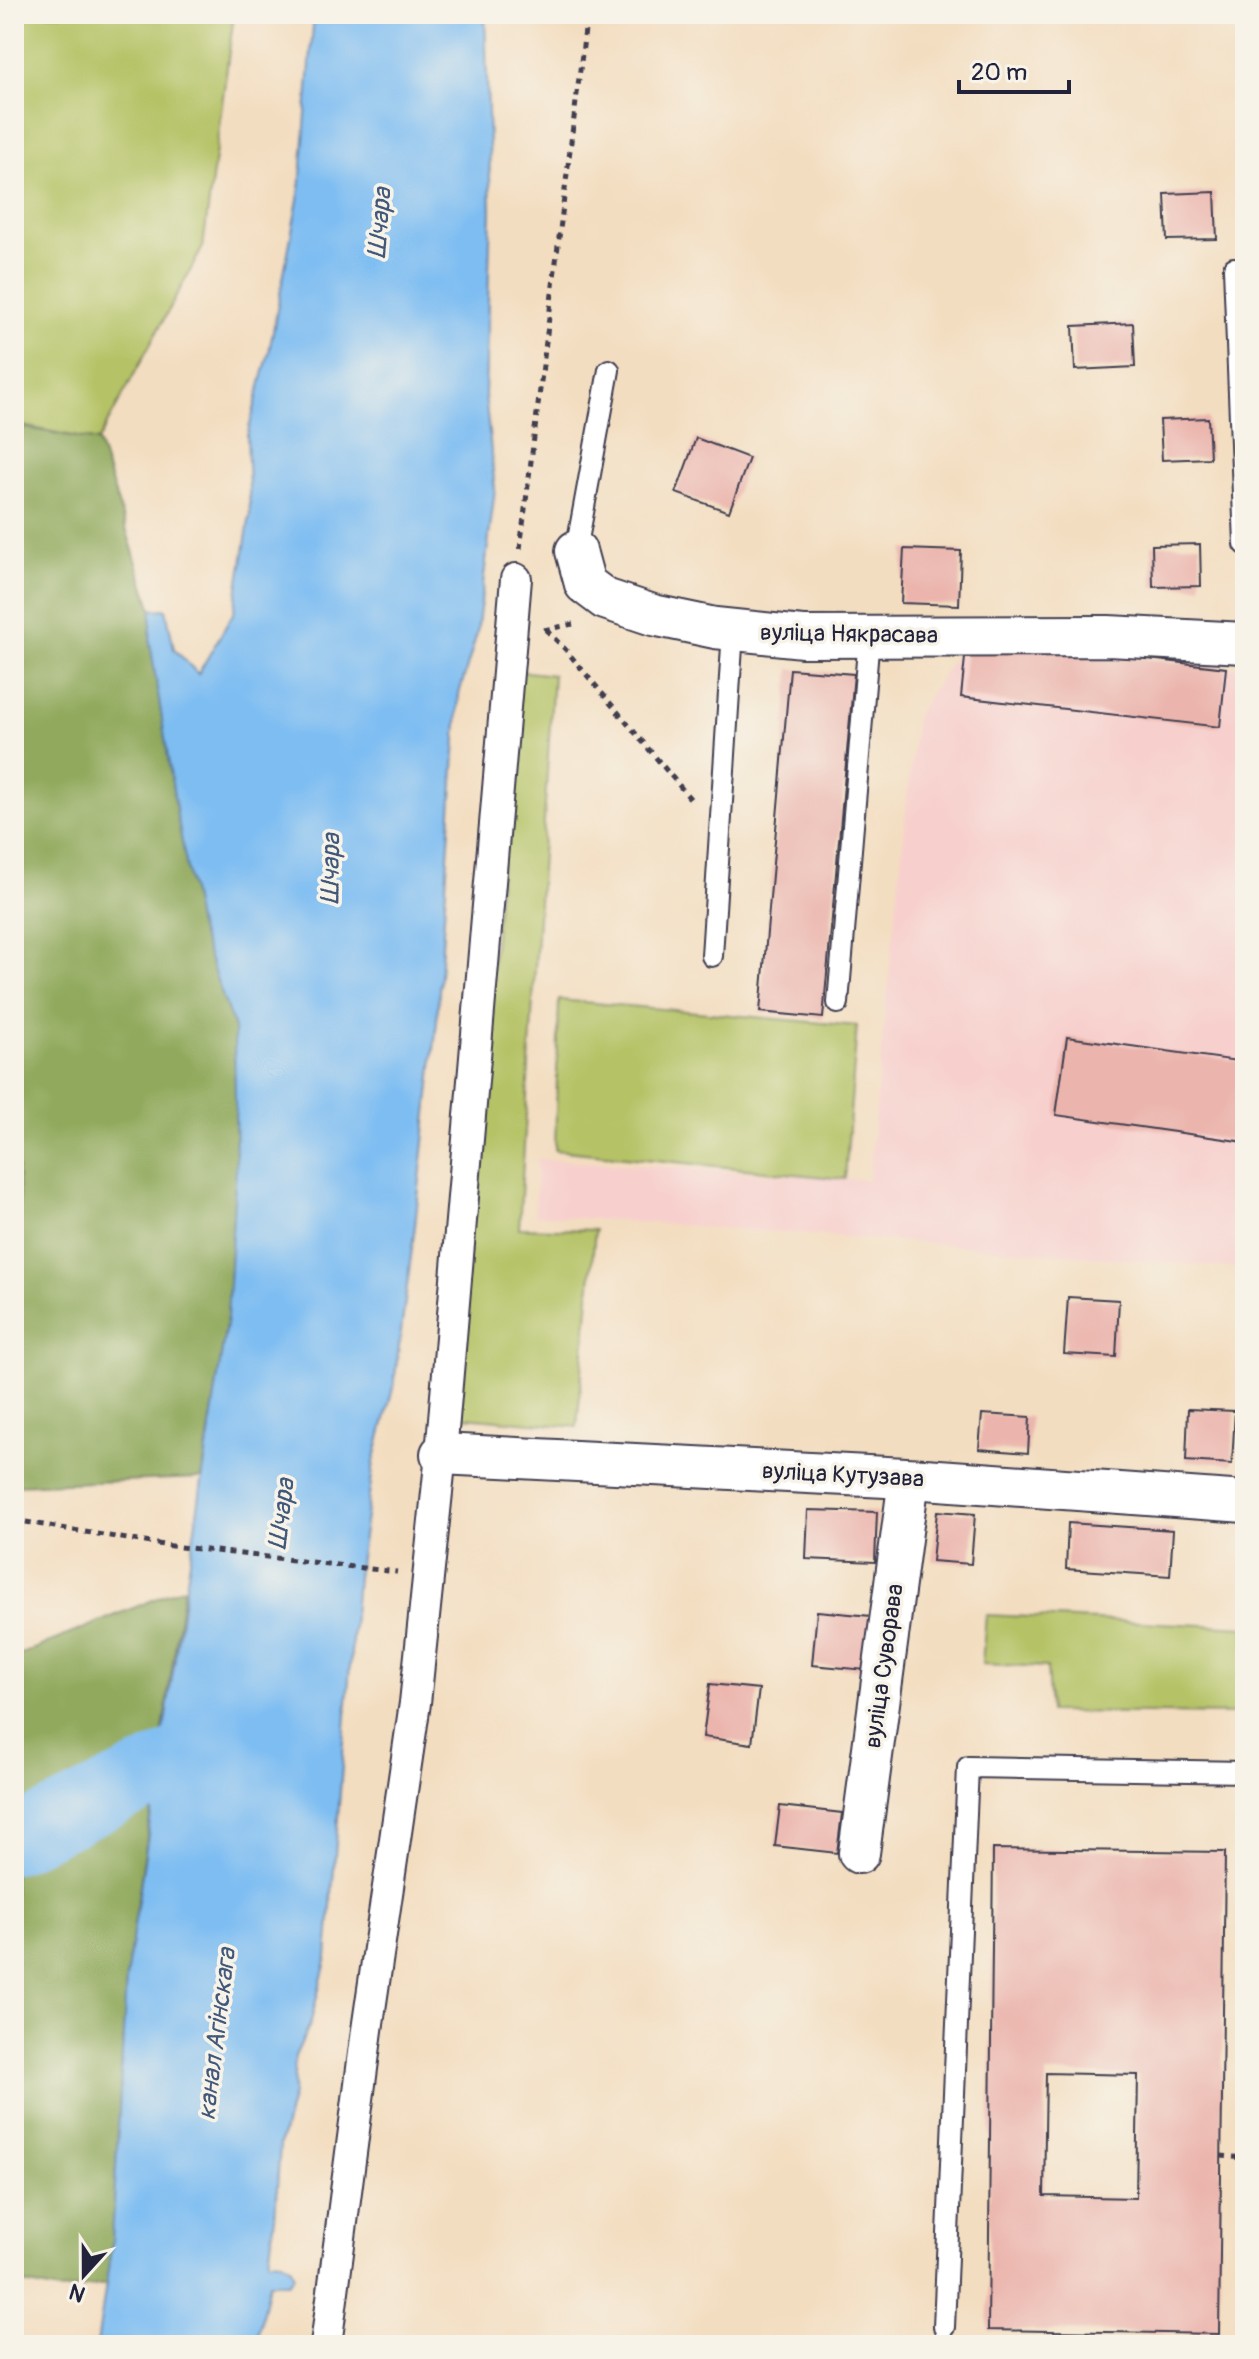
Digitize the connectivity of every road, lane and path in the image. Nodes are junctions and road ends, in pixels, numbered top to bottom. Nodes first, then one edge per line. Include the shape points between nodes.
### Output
1 (587, 14) edge
2 (1234, 268) dead end
3 (609, 370) dead end
4 (1245, 544) edge
5 (576, 551) joint
6 (516, 579) joint
7 (585, 621) dead end
8 (545, 630) junction
9 (536, 632) dead end
10 (869, 637) junction
11 (1245, 643) edge
12 (732, 646) dead end
13 (721, 814) junction
14 (712, 956) dead end
15 (838, 1003) dead end
16 (441, 1454) junction
17 (909, 1479) junction
18 (1245, 1502) edge
19 (14, 1520) edge
20 (397, 1572) dead end
21 (1245, 1772) edge
22 (859, 1853) dead end
23 (1221, 2156) dead end
24 (1245, 2158) edge
25 (944, 2327) dead end
26 (326, 2345) edge

1 - 6 path
2 - 4 lane
3 - 5 lane, вуліца Някрасава
5 - 10 street, вуліца Някрасава via 585,584 605,599 653,615 803,637
6 - 16 street
7 - 8 path
8 - 9 path
8 - 13 path via 701,812
10 - 11 street, вуліца Някрасава via 1108,636
10 - 15 lane
12 - 13 lane
13 - 14 lane
16 - 17 street, вуліца Кутузава
16 - 26 street via 415,1703
17 - 18 street, вуліца Кутузава
17 - 22 street, вуліца Суворава
19 - 20 path via 163,1545
21 - 25 lane via 968,1767
23 - 24 path

